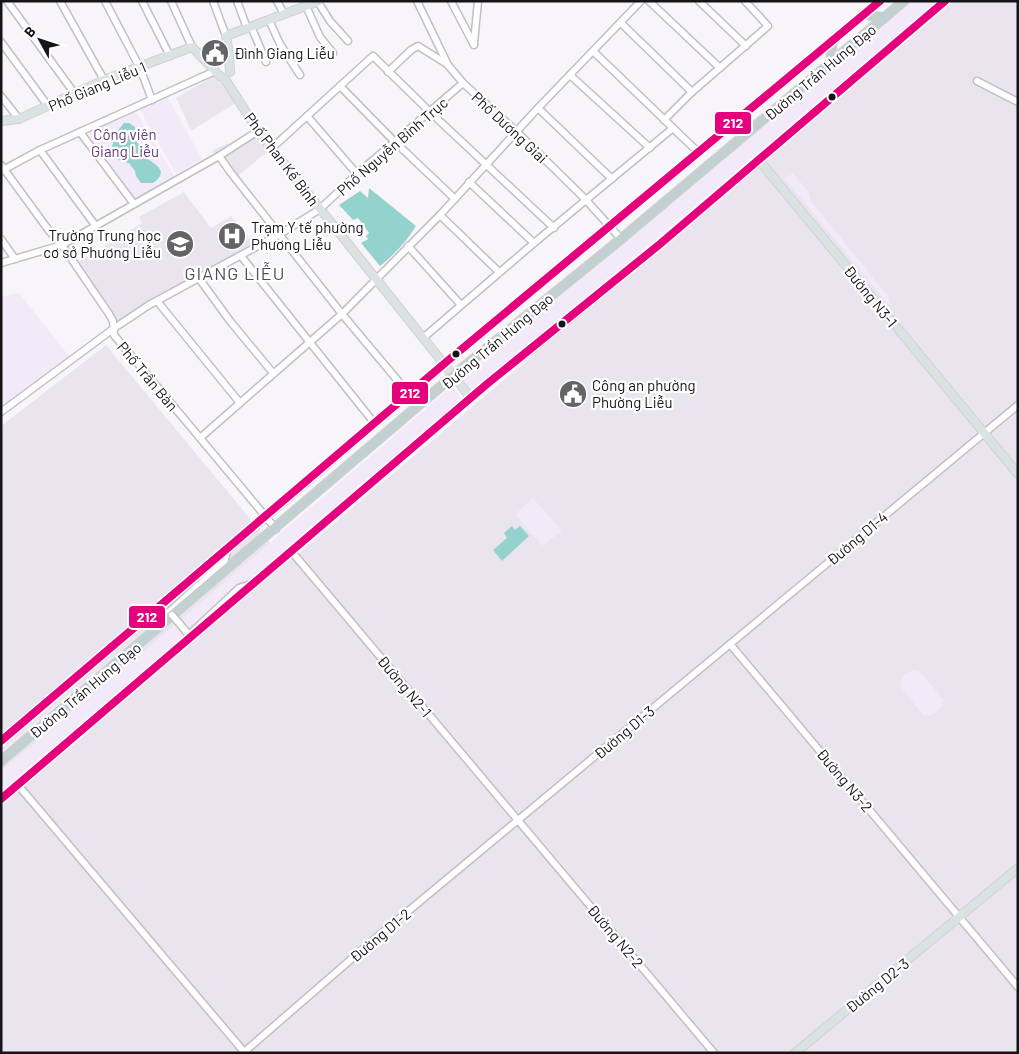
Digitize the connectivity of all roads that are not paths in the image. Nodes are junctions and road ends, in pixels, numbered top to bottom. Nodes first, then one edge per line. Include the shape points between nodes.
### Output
1 (7, 1) edge
2 (60, 1) edge
3 (105, 1) edge
4 (142, 1) edge
5 (171, 1) edge
6 (213, 1) edge
7 (237, 1) edge
8 (277, 1) edge
9 (417, 1) edge
10 (451, 1) edge
11 (478, 1) edge
12 (641, 1) edge
13 (649, 1) edge
14 (699, 1) edge
15 (745, 1) edge
16 (880, 1) edge
17 (904, 1) edge
18 (945, 1) edge
19 (312, 3) edge
20 (284, 14) junction
21 (863, 14) junction
22 (884, 18) junction
23 (269, 20) junction
24 (620, 23) junction
25 (249, 27) junction
26 (226, 36) junction
27 (348, 41) dead end
28 (832, 41) junction
29 (1, 42) edge
30 (746, 46) junction
31 (192, 47) junction
32 (594, 52) junction
33 (333, 53) dead end
34 (170, 56) junction
35 (266, 62) dead end
36 (831, 64) junction
37 (448, 65) junction
38 (140, 68) junction
39 (720, 68) junction
40 (388, 72) junction
41 (223, 74) junction
42 (300, 75) dead end
43 (570, 75) junction
44 (104, 80) junction
45 (977, 81) dead end
46 (463, 83) junction
47 (340, 86) junction
48 (692, 92) junction
49 (75, 94) junction
50 (1, 96) edge
51 (152, 100) junction
52 (1018, 102) edge
53 (48, 106) junction
54 (538, 108) junction
55 (430, 112) junction
56 (307, 116) junction
57 (20, 119) junction
58 (664, 120) junction
59 (1, 121) edge
60 (673, 128) junction
61 (258, 131) junction
62 (80, 132) junction
63 (517, 132) junction
64 (395, 142) junction
65 (272, 148) junction
66 (650, 148) junction
67 (40, 150) junction
68 (698, 153) junction
69 (219, 156) junction
70 (758, 160) junction
71 (486, 165) junction
72 (2, 168) edge
73 (358, 174) junction
74 (612, 179) junction
75 (469, 182) junction
76 (455, 199) junction
77 (586, 200) junction
78 (134, 204) junction
79 (320, 209) junction
80 (440, 215) junction
81 (95, 225) junction
82 (610, 226) junction
83 (554, 228) junction
84 (280, 234) junction
85 (1, 239) edge
86 (621, 239) junction
87 (534, 243) junction
88 (62, 245) junction
89 (408, 246) junction
90 (240, 256) junction
91 (15, 259) junction
92 (1, 263) edge
93 (500, 272) junction
94 (198, 278) junction
95 (376, 279) junction
96 (157, 301) junction
97 (461, 305) junction
98 (342, 314) junction
99 (113, 329) junction
100 (424, 338) junction
101 (308, 343) junction
102 (445, 363) junction
103 (273, 373) junction
104 (453, 376) junction
105 (409, 394) junction
106 (471, 398) junction
107 (240, 403) junction
108 (1018, 405) edge
109 (1, 412) edge
110 (375, 424) junction
111 (984, 433) junction
112 (200, 438) junction
113 (1018, 474) edge
114 (266, 517) junction
115 (276, 529) junction
116 (228, 549) junction
117 (292, 552) junction
118 (255, 582) junction
119 (730, 644) junction
120 (1, 741) edge
121 (1, 761) edge
122 (18, 785) junction
123 (1, 799) edge
124 (517, 820) junction
125 (1018, 868) edge
126 (958, 917) junction
127 (1018, 987) edge
128 (244, 1052) edge
129 (714, 1053) edge
130 (795, 1053) edge

1 - 49 street
2 - 44 street
3 - 38 street
4 - 34 street
5 - 31 street
6 - 26 street
7 - 25 street
8 - 20 street
9 - 37 street, Phố Dương Giai
10 - 11 street via 474,45
12 - 24 street
13 - 39 street
14 - 30 street
15 - 30 street via 768,26
16 - 21 main road, Đường Trần Hưng Đạo
17 - 22 highway, Đường Trần Hưng Đạo
18 - 70 main road, Đường Trần Hưng Đạo
19 - 20 main road
19 - 27 street
19 - 33 street via 320,37
20 - 23 main road
21 - 22 highway
21 - 28 main road, Đường Trần Hưng Đạo
22 - 36 highway, Đường Trần Hưng Đạo
23 - 25 main road
23 - 42 street
24 - 32 street
24 - 48 street
25 - 26 main road
25 - 35 street
26 - 41 main road via 229,54
28 - 36 highway
28 - 68 main road, Đường Trần Hưng Đạo
29 - 53 street
30 - 39 street
31 - 34 main road, Phố Giang Liễu 1
31 - 41 main road, Phố Phan Kế Bính
32 - 43 street
32 - 58 street
34 - 38 main road, Phố Giang Liễu 1
36 - 86 highway, Đường Trần Hưng Đạo
37 - 40 street via 418,46
37 - 46 street, Phố Dương Giai
38 - 44 main road, Phố Giang Liễu 1
38 - 51 street
39 - 48 street
40 - 47 street via 374,56
40 - 55 street
41 - 51 street
41 - 61 main road, Phố Phan Kế Bính
43 - 54 street
43 - 66 street
44 - 49 main road, Phố Giang Liễu 1
45 - 52 street
46 - 55 street, Phố Nguyễn Bỉnh Trục
46 - 63 street, Phố Dương Giai
47 - 56 street
47 - 64 street
48 - 58 street
49 - 53 main road, Phố Giang Liễu 1
50 - 57 street
51 - 62 street
53 - 57 main road, Phố Giang Liễu 1
54 - 63 street
54 - 74 street
55 - 64 street, Phố Nguyễn Bỉnh Trục
55 - 71 street
56 - 65 street
56 - 73 street
57 - 59 main road, Phố Giang Liễu 1
58 - 60 street
60 - 66 street
60 - 68 street
61 - 65 main road, Phố Phan Kế Bính
61 - 69 street
62 - 67 street
62 - 78 street
63 - 71 street
63 - 77 street, Phố Dương Giai
64 - 73 street, Phố Nguyễn Bỉnh Trục
64 - 76 street
65 - 79 main road, Phố Phan Kế Bính
66 - 74 street
67 - 72 street
67 - 81 street
68 - 82 main road, Đường Trần Hưng Đạo
69 - 78 street
69 - 84 street
70 - 106 main road, Đường Trần Hưng Đạo
70 - 111 main road, Đường N3-1
71 - 75 street
71 - 83 street
72 - 88 street, Phố Trần Bàn
73 - 79 street, Phố Nguyễn Bỉnh Trục
74 - 77 street
75 - 76 street
75 - 87 street
76 - 80 street
77 - 82 street, Phố Dương Giai
77 - 83 street
78 - 81 street
79 - 84 street, Phố Nguyễn Bỉnh Trục
79 - 95 main road, Phố Phan Kế Bính
80 - 89 street
80 - 93 street
81 - 88 street
82 - 86 street, Phố Dương Giai
82 - 102 main road, Đường Trần Hưng Đạo
83 - 87 street
84 - 90 street, Phố Nguyễn Bỉnh Trục
84 - 98 street
85 - 91 street
86 - 104 highway, Đường Trần Hưng Đạo
87 - 93 street
88 - 91 street
88 - 99 street, Phố Trần Bàn via 109,314
89 - 95 street
89 - 97 street
90 - 94 street, Phố Nguyễn Bỉnh Trục
90 - 101 street
91 - 92 street
93 - 97 street
94 - 96 street, Phố Nguyễn Bỉnh Trục
94 - 103 street
95 - 98 street
95 - 100 main road, Phố Phan Kế Bính
96 - 99 street, Phố Nguyễn Bỉnh Trục
96 - 107 street
97 - 100 street
98 - 101 street
98 - 105 street
99 - 109 street, Phố Nguyễn Bỉnh Trục
99 - 112 street, Phố Trần Bàn
100 - 102 main road, Phố Phan Kế Bính
101 - 103 street
101 - 110 street
102 - 104 main road, Phố Phan Kế Bính
102 - 105 main road, Đường Trần Hưng Đạo
103 - 107 street
104 - 106 main road, Phố Phan Kế Bính
104 - 115 highway, Đường Trần Hưng Đạo
105 - 110 main road, Đường Trần Hưng Đạo
106 - 117 main road, Đường Trần Hưng Đạo
107 - 112 street
108 - 111 street, Đường D1-4
110 - 114 main road, Đường Trần Hưng Đạo
111 - 113 main road, Đường N3-1
111 - 119 street, Đường D1-4
112 - 114 street, Phố Trần Bàn
114 - 115 street, Phố Trần Bàn
114 - 116 main road, Đường Trần Hưng Đạo
115 - 121 highway, Đường Trần Hưng Đạo
116 - 118 street, bridge via 224,562 170,612 189,635 239,588
116 - 120 main road, Đường Trần Hưng Đạo
117 - 118 main road, Đường Trần Hưng Đạo
117 - 124 street, Đường N2-1
118 - 122 main road, Đường Trần Hưng Đạo
119 - 124 street, Đường D1-3
119 - 126 street, Đường N3-2
122 - 123 main road, Đường Trần Hưng Đạo
122 - 128 street
124 - 128 street, Đường D1-2
124 - 129 street, Đường N2-2
125 - 126 main road, Đường D2-3
126 - 127 street, Đường N3-2
126 - 130 main road, Đường D2-3

